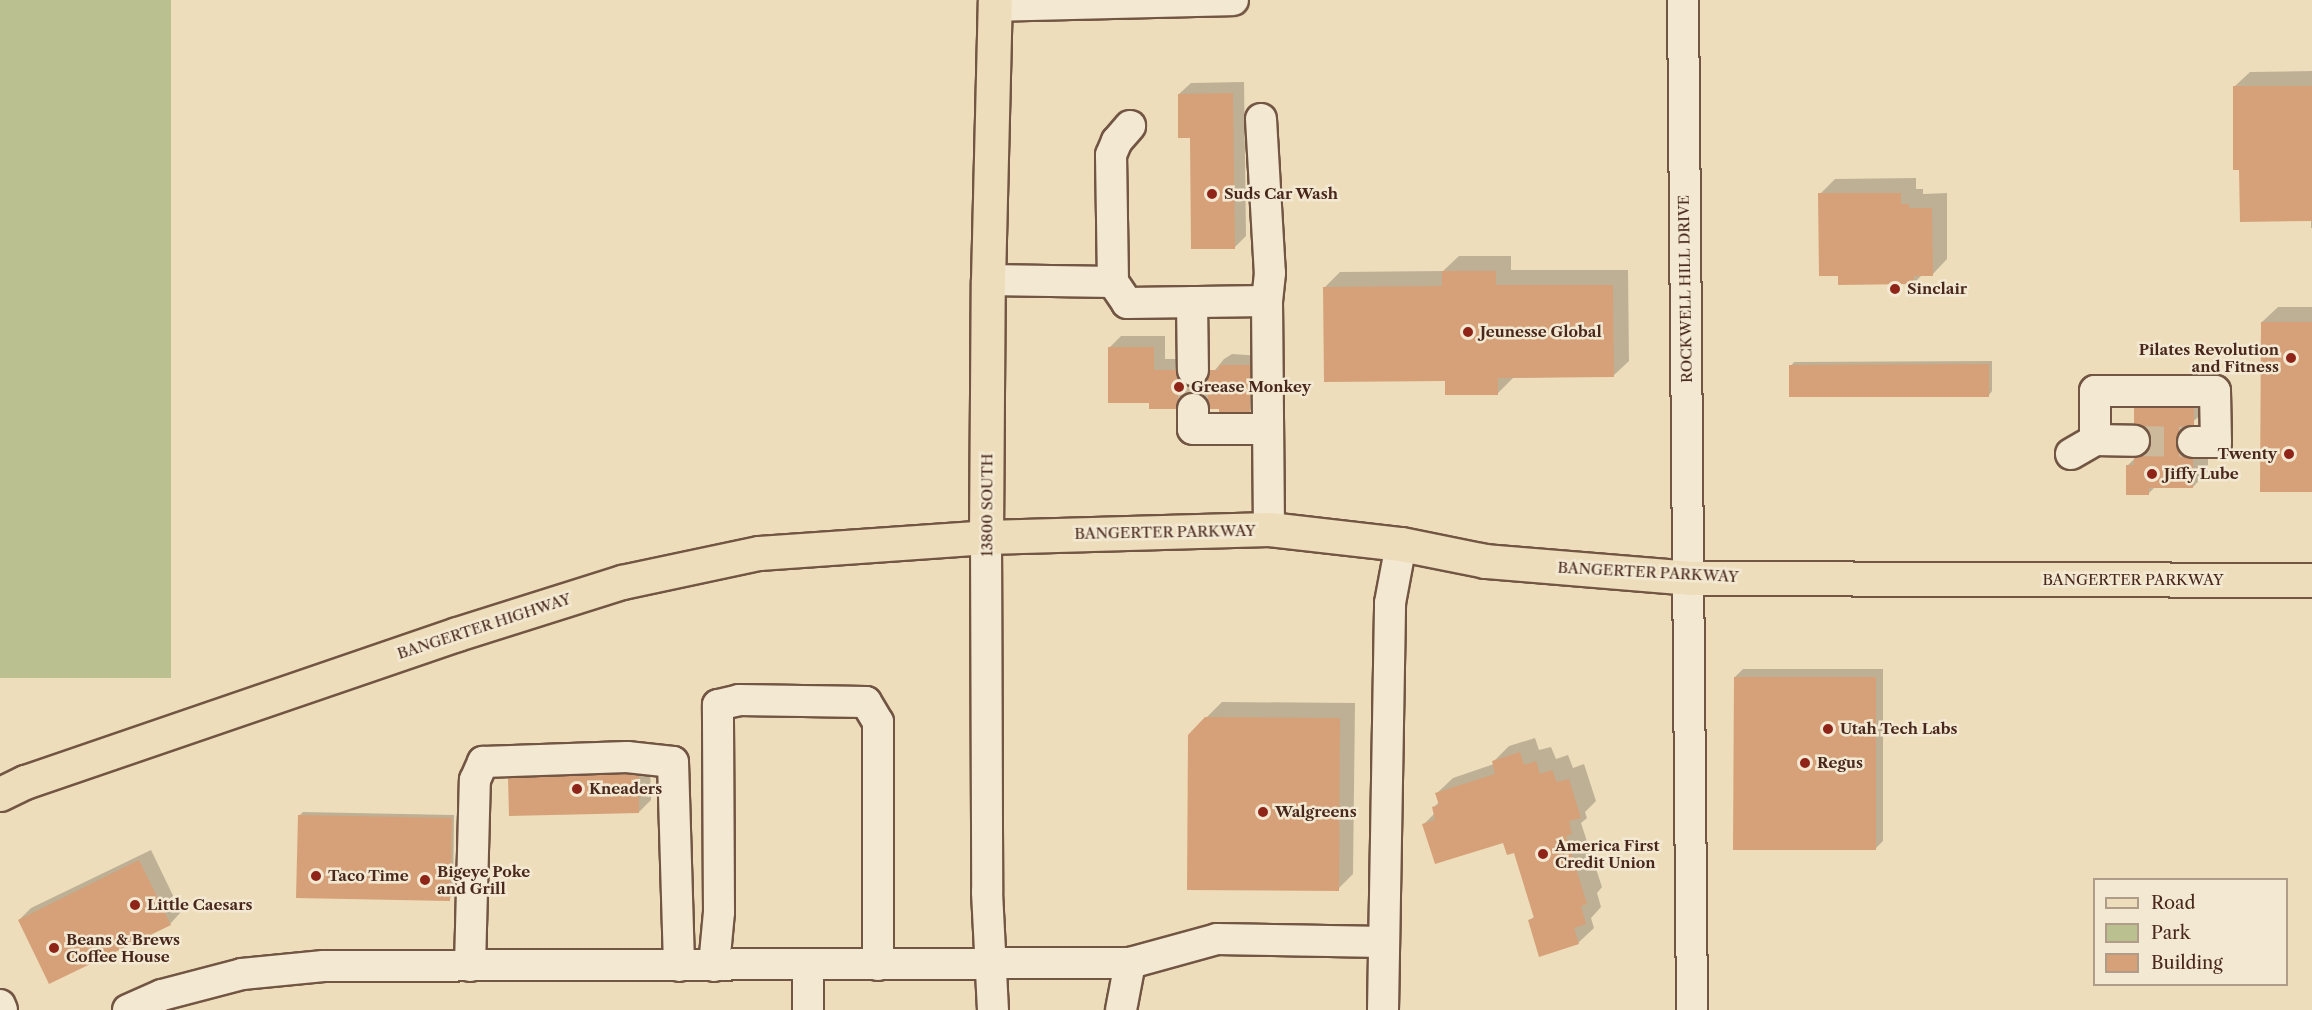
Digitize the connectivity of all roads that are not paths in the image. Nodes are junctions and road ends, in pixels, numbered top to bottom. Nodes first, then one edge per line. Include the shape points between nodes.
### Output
1 (1233, 0) edge
2 (1683, 0) edge
3 (994, 3) edge
4 (1261, 119) dead end
5 (1130, 126) dead end
6 (988, 280) junction
7 (1113, 282) junction
8 (1267, 301) junction
9 (1192, 302) junction
10 (1193, 370) tunnel mouth
11 (1193, 409) tunnel mouth
12 (1268, 429) junction
13 (2134, 441) tunnel mouth
14 (2193, 442) tunnel mouth
15 (1269, 529) junction
16 (986, 537) junction
17 (1401, 544) junction
18 (1690, 578) junction
19 (2312, 580) edge
20 (0, 794) edge
21 (1384, 942) junction
22 (1130, 963) junction
23 (878, 965) junction
24 (991, 965) junction
25 (470, 966) junction
26 (679, 966) junction
27 (714, 966) junction
28 (808, 966) junction
29 (0, 1005) edge
30 (2, 1010) edge
31 (128, 1010) edge
32 (808, 1010) edge
33 (993, 1010) edge
34 (1121, 1010) edge
35 (1383, 1010) edge
36 (1692, 1010) edge

1 - 3 street
2 - 18 street, ROCKWELL HILL DRIVE
3 - 6 main road, 13800 SOUTH
4 - 8 street via 1270,273
5 - 7 street via 1111,155
6 - 7 street
6 - 16 main road, 13800 SOUTH
7 - 9 street via 1127,303
8 - 9 street
8 - 12 street
9 - 10 street
11 - 12 street via 1193,429
12 - 15 street
13 - 14 street via 2083,447 2095,391 2215,391 2216,442
15 - 16 main road, BANGERTER PARKWAY
15 - 17 main road, BANGERTER PARKWAY
16 - 20 main road, BANGERTER HIGHWAY via 759,553 622,582 446,638 25,782
16 - 24 street, 13800 SOUTH via 987,880
17 - 18 main road, BANGERTER PARKWAY via 1485,561
17 - 21 street via 1390,603
18 - 19 main road, BANGERTER PARKWAY
18 - 36 street, ROCKWELL HILL DRIVE
21 - 22 street via 1217,939
21 - 35 street
22 - 24 street
22 - 34 street
23 - 24 street
23 - 27 street via 878,722 866,702 739,700 718,705 719,912
23 - 28 street
24 - 33 street, 13800 SOUTH
25 - 26 street
25 - 26 street via 474,780 483,762 627,757 673,762
25 - 31 street via 324,966 242,974 162,995
26 - 27 street
27 - 28 street
28 - 32 street
29 - 30 street

